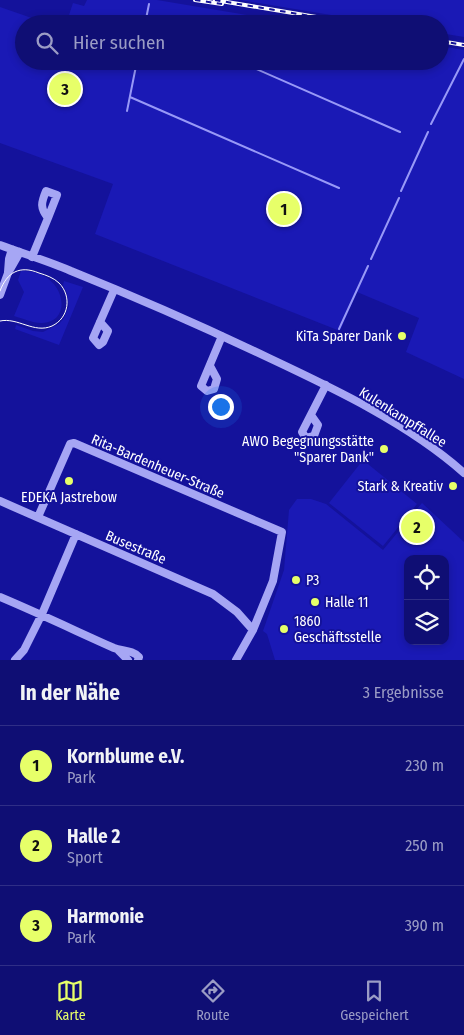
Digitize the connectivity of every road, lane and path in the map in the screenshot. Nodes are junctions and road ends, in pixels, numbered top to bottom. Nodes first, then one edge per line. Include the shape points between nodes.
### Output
1 (48, 218) dead end
2 (0, 245) edge
3 (16, 251) junction
4 (32, 257) junction
5 (114, 290) junction
6 (0, 295) edge
7 (100, 322) dead end
8 (222, 336) junction
9 (210, 366) dead end
10 (326, 385) junction
11 (311, 415) dead end
12 (464, 473) edge
13 (0, 501) edge
14 (38, 517) junction
15 (76, 534) junction
16 (0, 597) edge
17 (42, 614) junction
18 (253, 630) junction
19 (116, 649) junction
20 (15, 660) edge
21 (128, 660) edge
22 (138, 660) edge
23 (236, 660) edge

1 - 4 street
2 - 3 street, Kulenkampffallee
3 - 4 street, Kulenkampffallee
3 - 6 street via 9,259
4 - 5 street, Kulenkampffallee
5 - 7 street
5 - 8 street, Kulenkampffallee
8 - 9 street
8 - 10 street, Kulenkampffallee
10 - 11 street
10 - 12 street, Kulenkampffallee via 408,432
13 - 14 street, Busestraße
14 - 15 street, Busestraße
14 - 18 street, Rita-Bardenheuer-Straße via 70,444 74,443 282,532 274,581
15 - 17 street
15 - 18 street, Busestraße via 213,594 237,612
16 - 17 street
17 - 19 street
17 - 20 street via 24,650
18 - 23 street
19 - 21 street
19 - 22 street via 136,654

